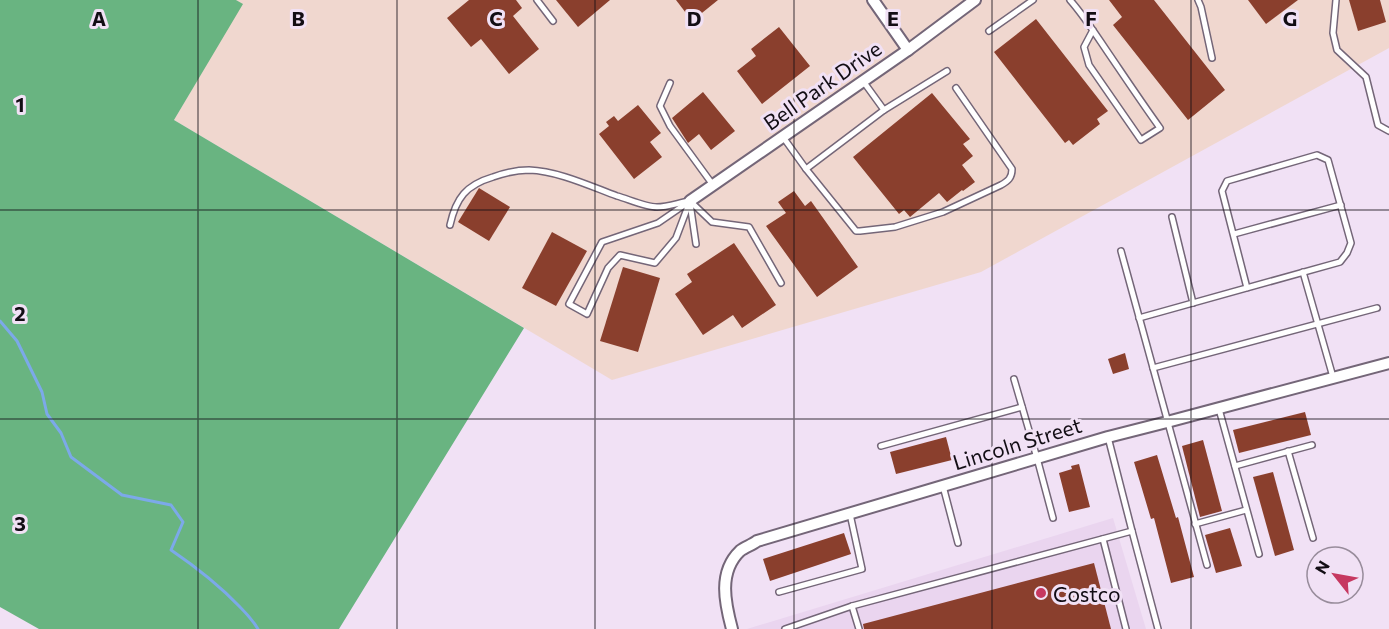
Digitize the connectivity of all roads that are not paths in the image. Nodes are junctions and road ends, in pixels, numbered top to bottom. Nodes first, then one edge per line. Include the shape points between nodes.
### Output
1 (537, 0) edge
2 (873, 0) edge
3 (975, 0) edge
4 (1033, 0) edge
5 (1070, 0) edge
6 (1197, 0) edge
7 (1336, 0) edge
8 (553, 21) dead end
9 (1093, 30) junction
10 (989, 31) dead end
11 (908, 50) junction
12 (1212, 58) dead end
13 (947, 71) dead end
14 (863, 81) junction
15 (670, 83) dead end
16 (956, 88) dead end
17 (884, 110) junction
18 (1389, 131) edge
19 (783, 137) junction
20 (806, 170) junction
21 (713, 185) junction
22 (690, 201) junction
23 (1341, 205) junction
24 (1172, 217) dead end
25 (450, 225) dead end
26 (1234, 234) junction
27 (696, 244) dead end
28 (1121, 251) dead end
29 (1303, 272) junction
30 (781, 283) dead end
31 (1247, 288) junction
32 (1193, 303) junction
33 (1377, 308) dead end
34 (1139, 318) junction
35 (1318, 325) junction
36 (1389, 363) edge
37 (1153, 368) junction
38 (1333, 378) junction
39 (1014, 379) dead end
40 (1022, 407) junction
41 (1219, 409) junction
42 (1167, 422) junction
43 (1108, 437) junction
44 (1312, 445) dead end
45 (880, 446) dead end
46 (1288, 451) junction
47 (1037, 458) junction
48 (1235, 466) junction
49 (943, 486) junction
50 (1246, 510) junction
51 (849, 514) junction
52 (1053, 518) dead end
53 (1195, 524) junction
54 (1132, 531) junction
55 (1313, 538) dead end
56 (1103, 539) junction
57 (958, 543) dead end
58 (1259, 554) dead end
59 (1207, 565) dead end
60 (779, 592) dead end
61 (852, 606) junction
62 (732, 629) edge
63 (785, 629) edge
64 (859, 629) edge
65 (1126, 629) edge
66 (1158, 629) edge

1 - 8 lane
2 - 11 street
3 - 11 street, Bell Park Drive
4 - 10 lane
5 - 9 lane
6 - 12 lane
7 - 18 lane via 1333,33 1337,50 1366,77 1378,125
9 - 9 lane via 1084,48 1089,65 1141,140 1160,128
11 - 14 street, Bell Park Drive
13 - 17 lane
14 - 17 lane
14 - 19 street, Bell Park Drive
15 - 21 lane via 660,106
16 - 20 lane via 1012,169 1009,180 1001,185 944,213 895,227 856,231
17 - 20 lane
19 - 20 lane
19 - 21 street, Bell Park Drive
21 - 22 street, Bell Park Drive
22 - 22 lane via 658,223 602,242 569,304 587,314 608,268 620,255 655,263 676,238
22 - 25 lane via 656,207 554,174 528,170 503,173 471,186 460,197
22 - 27 lane
22 - 30 lane via 712,222 749,226
23 - 26 lane
23 - 26 lane via 1328,160 1317,155 1227,181 1222,191
23 - 29 lane via 1351,243 1347,253 1340,262
24 - 32 lane
26 - 31 lane
28 - 34 lane
29 - 31 lane
29 - 35 lane
31 - 32 lane
32 - 34 lane
33 - 35 lane
34 - 37 lane
35 - 37 lane
35 - 38 lane
36 - 38 street, Lincoln Street
37 - 42 lane
38 - 41 street, Lincoln Street
39 - 40 lane
40 - 45 lane
40 - 47 lane
41 - 42 street, Lincoln Street
41 - 48 lane
42 - 43 street, Lincoln Street
42 - 53 lane
43 - 47 street, Lincoln Street
43 - 54 lane
44 - 46 lane
46 - 48 lane
46 - 55 lane
47 - 49 street, Lincoln Street
47 - 52 lane
48 - 50 lane
49 - 51 street, Lincoln Street
49 - 57 lane
50 - 53 lane
50 - 58 lane
51 - 60 lane via 862,569
51 - 62 street, Lincoln Street via 757,542 740,552 724,584
53 - 59 lane
54 - 56 lane
54 - 66 lane
56 - 61 lane
56 - 65 lane
61 - 63 lane
61 - 64 lane

